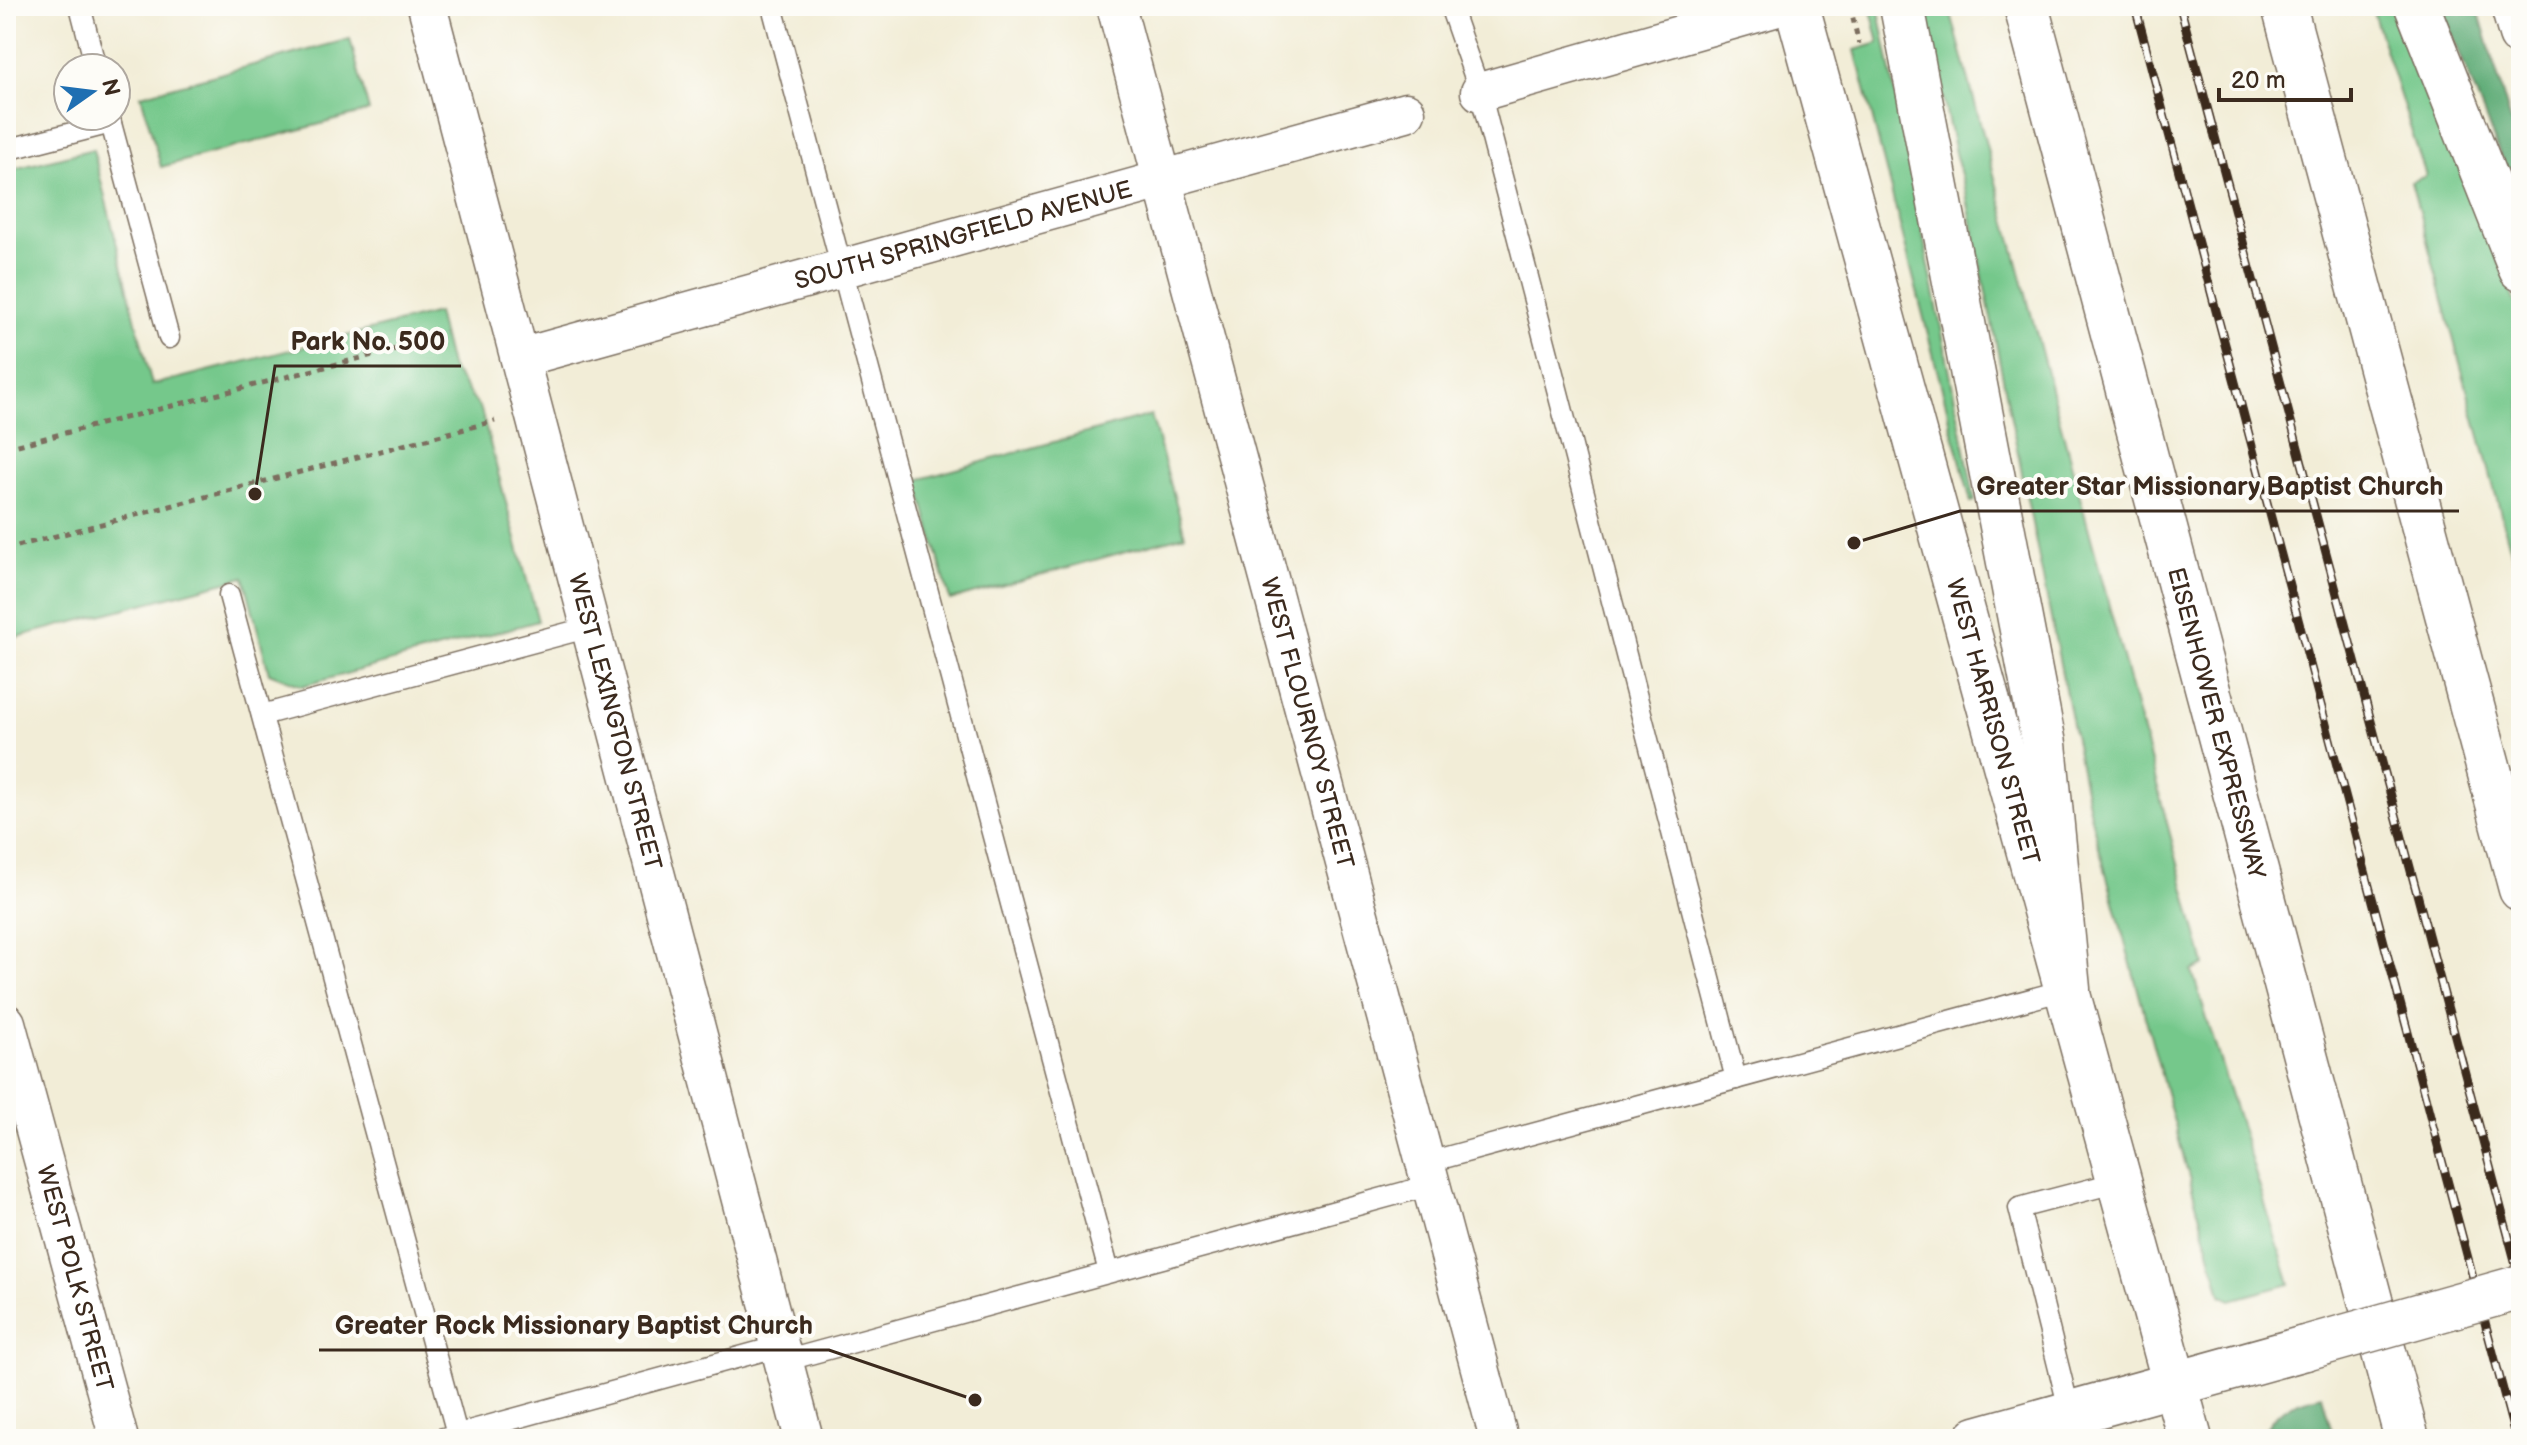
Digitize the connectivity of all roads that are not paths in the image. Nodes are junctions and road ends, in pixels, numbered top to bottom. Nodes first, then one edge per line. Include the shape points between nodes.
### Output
1 (80, 6) edge
2 (427, 6) edge
3 (772, 6) edge
4 (1116, 6) edge
5 (1450, 6) edge
6 (1781, 6) edge
7 (1797, 6) edge
8 (1902, 6) edge
9 (2026, 6) edge
10 (2284, 6) edge
11 (2417, 6) edge
12 (2513, 6) edge
13 (2521, 34) edge
14 (92, 52) edge
15 (1480, 92) junction
16 (1406, 112) dead end
17 (68, 132) edge
18 (113, 132) edge
19 (6, 150) edge
20 (1164, 180) junction
21 (843, 269) junction
22 (2521, 269) edge
23 (169, 338) dead end
24 (520, 358) junction
25 (229, 595) dead end
26 (590, 627) junction
27 (262, 715) junction
28 (2521, 889) edge
29 (2068, 989) junction
30 (6, 1023) edge
31 (1736, 1079) junction
32 (1428, 1174) junction
33 (2122, 1181) junction
34 (1109, 1272) junction
35 (2521, 1287) edge
36 (782, 1353) junction
37 (2176, 1384) junction
38 (2070, 1413) junction
39 (449, 1437) edge
40 (119, 1439) edge
41 (804, 1439) edge
42 (1499, 1439) edge
43 (1977, 1439) edge
44 (2190, 1439) edge
45 (2407, 1439) edge

1 - 14 lane
2 - 24 street, WEST LEXINGTON STREET
3 - 21 lane
4 - 20 street, WEST FLOURNOY STREET
5 - 15 lane
6 - 15 street
7 - 29 main road, WEST HARRISON STREET
8 - 29 main road via 2044,744
9 - 45 main road, EISENHOWER EXPRESSWAY
10 - 28 main road
11 - 22 main road
12 - 13 main road
15 - 31 lane
16 - 20 street, SOUTH SPRINGFIELD AVENUE
17 - 19 lane
18 - 23 lane
20 - 21 street, SOUTH SPRINGFIELD AVENUE
20 - 32 street, WEST FLOURNOY STREET
21 - 24 street, SOUTH SPRINGFIELD AVENUE
21 - 34 lane
24 - 26 street, WEST LEXINGTON STREET
25 - 27 lane
26 - 27 lane
26 - 36 street, WEST LEXINGTON STREET
27 - 39 lane
29 - 31 lane
29 - 33 main road, WEST HARRISON STREET
30 - 40 street, WEST POLK STREET
31 - 32 lane
32 - 34 lane
32 - 42 street, WEST FLOURNOY STREET
33 - 37 main road, WEST HARRISON STREET
33 - 38 lane via 2019,1208
34 - 36 lane
35 - 37 main road, bridge
36 - 39 lane
36 - 41 street, WEST LEXINGTON STREET
37 - 38 main road
37 - 44 main road, WEST HARRISON STREET
38 - 43 main road

